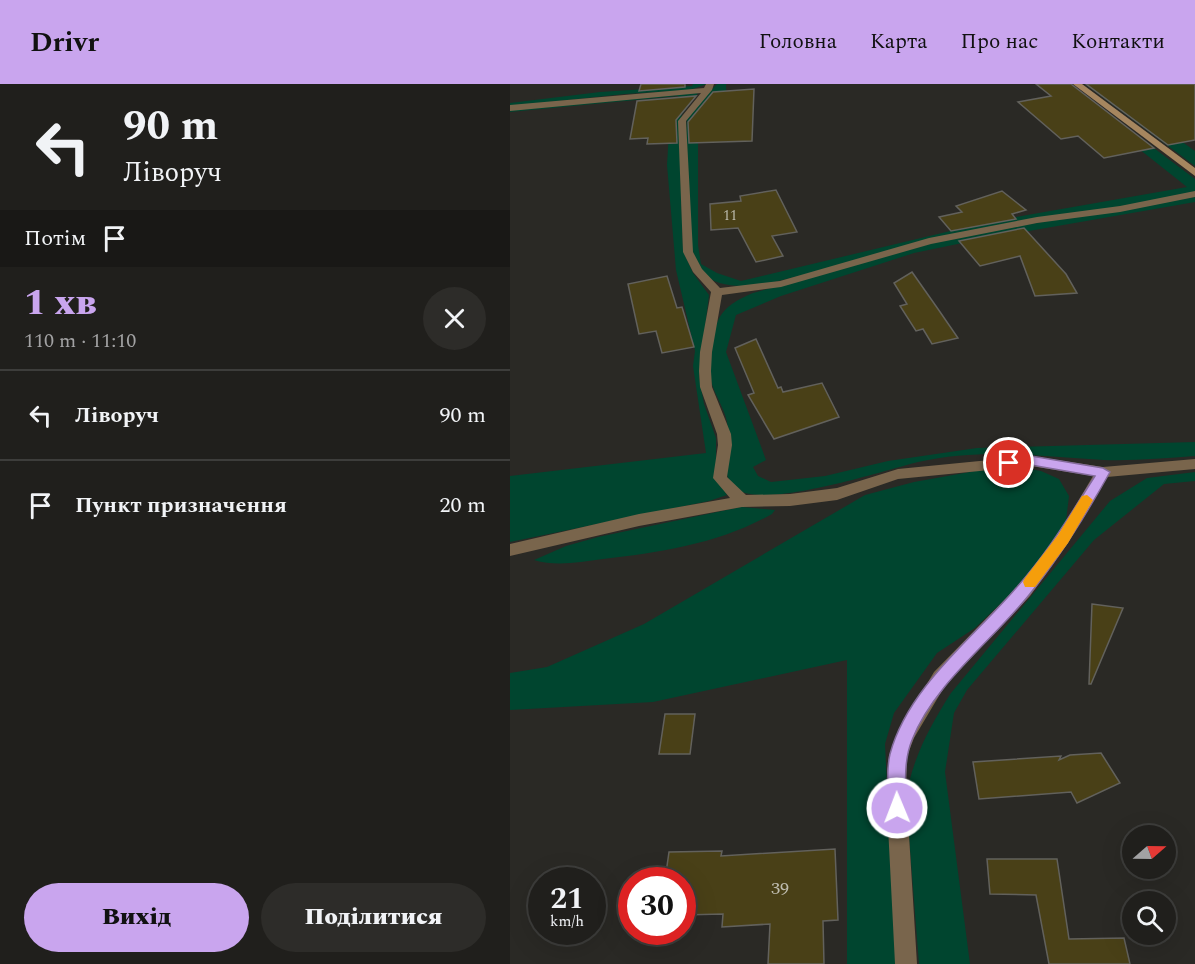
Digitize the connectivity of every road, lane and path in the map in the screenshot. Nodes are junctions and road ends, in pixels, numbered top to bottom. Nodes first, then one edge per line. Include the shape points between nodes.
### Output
1 (1077, 84) edge
2 (709, 87) edge
3 (510, 108) edge
4 (1195, 173) edge
5 (1195, 194) edge
6 (717, 292) junction
7 (1195, 464) edge
8 (1103, 472) junction
9 (742, 501) junction
10 (510, 550) edge
11 (906, 964) edge

1 - 4 street
2 - 3 street
2 - 6 street via 682,121 688,252 697,270
5 - 6 street via 940,239 781,284
6 - 9 street via 706,352 706,387 724,434 720,478
7 - 8 street
8 - 9 street via 1031,461 898,474 837,494
8 - 11 street via 1063,539 983,636 940,678 906,734 898,756 896,787
9 - 10 street

